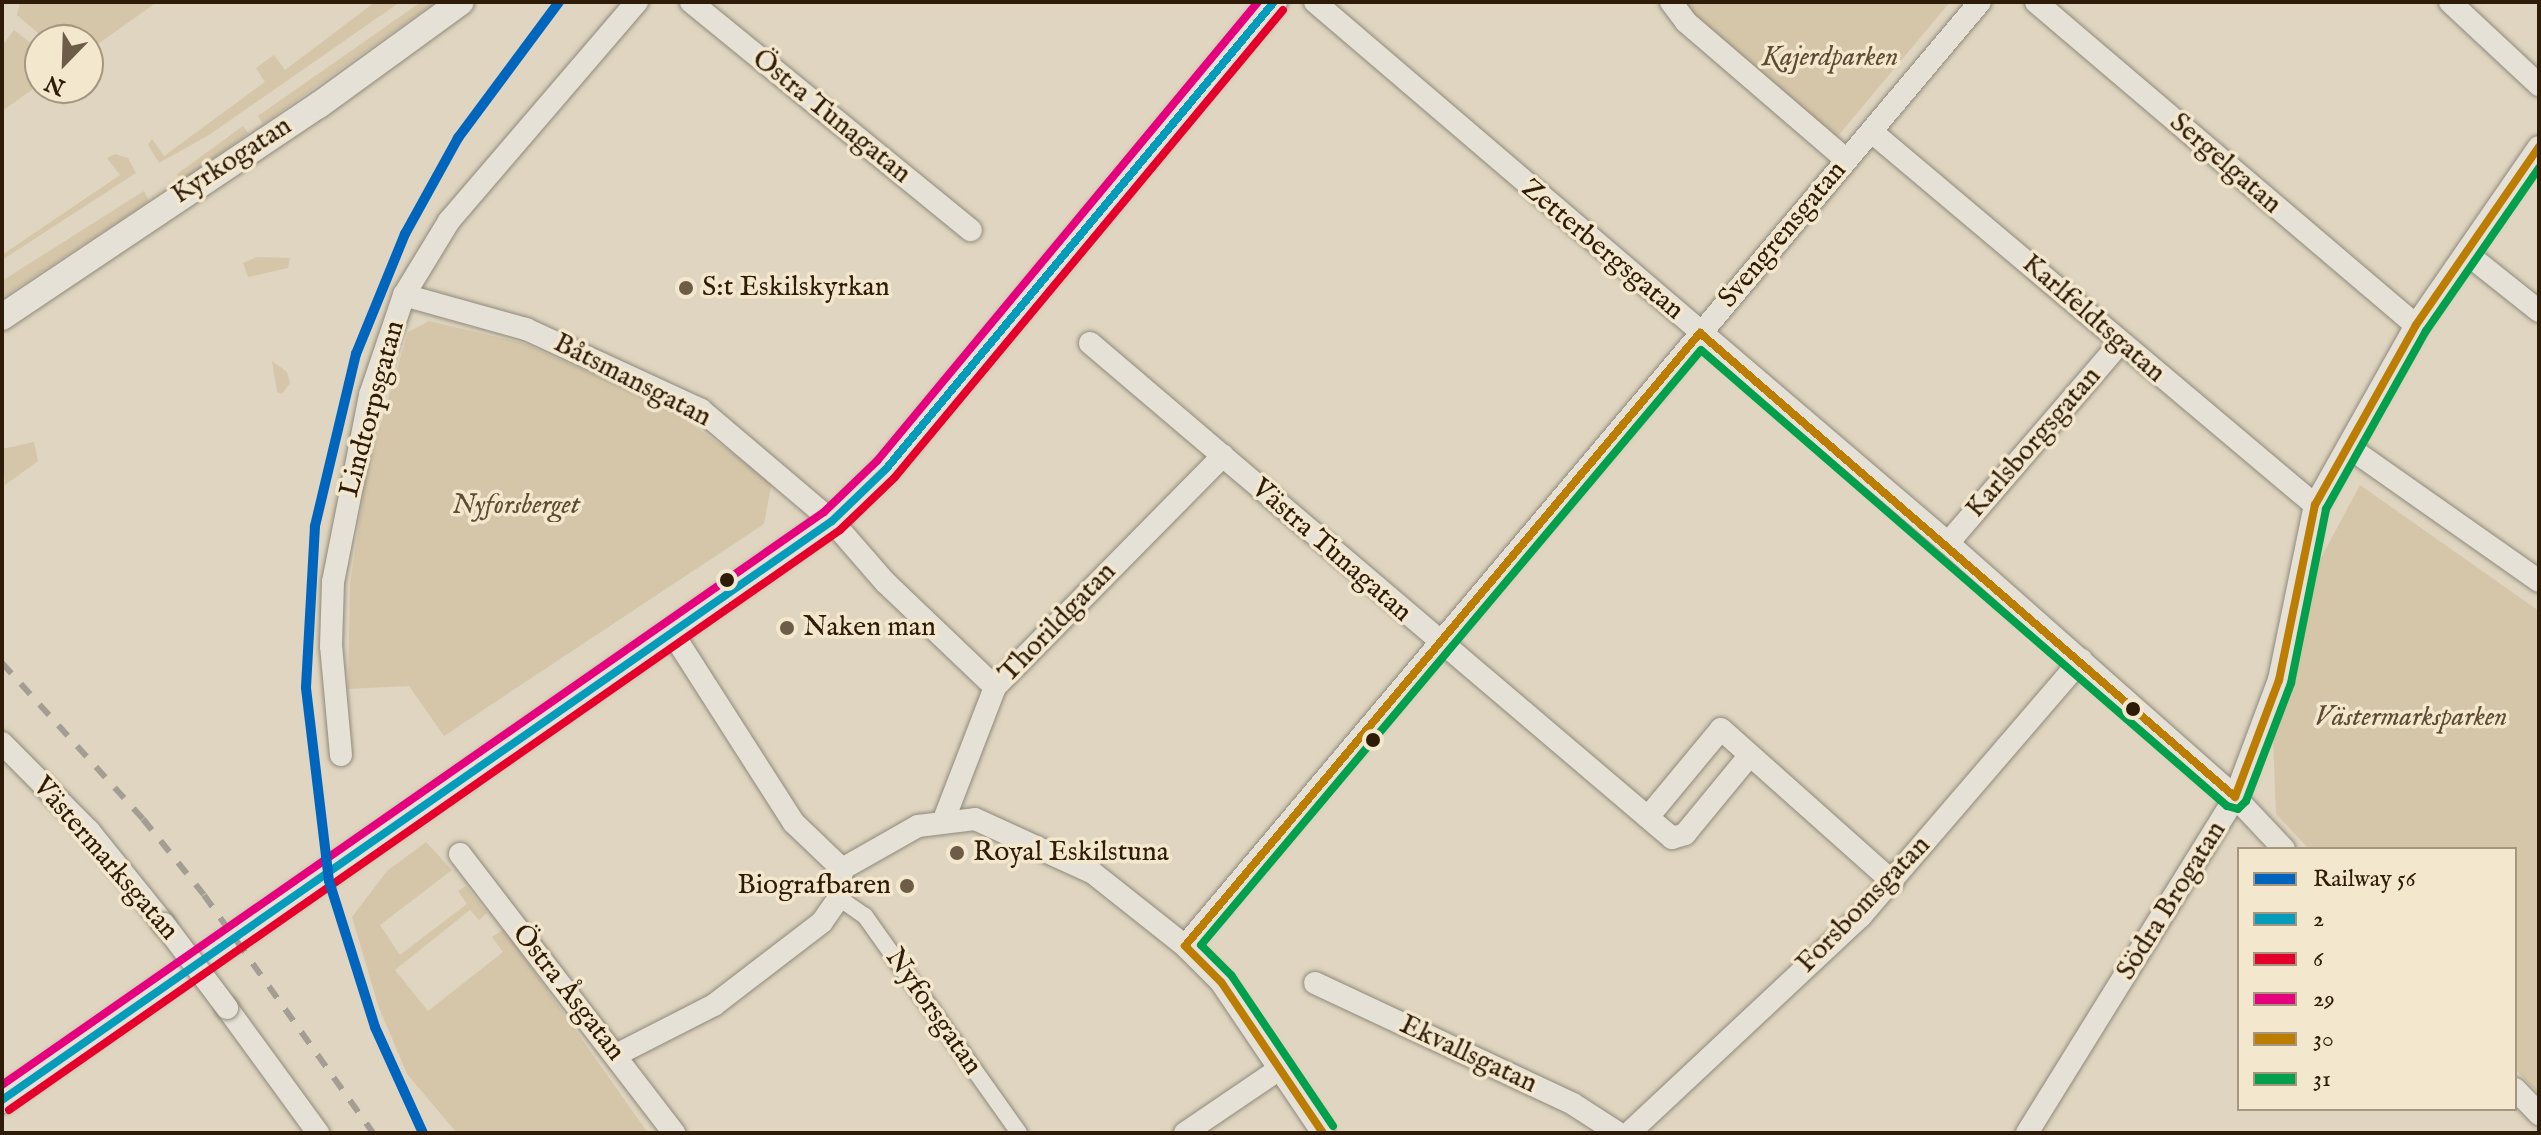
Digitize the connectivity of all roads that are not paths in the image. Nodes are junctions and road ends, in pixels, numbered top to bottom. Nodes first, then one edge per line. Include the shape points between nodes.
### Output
1 (461, 2) edge
2 (637, 2) edge
3 (691, 2) edge
4 (1274, 2) edge
5 (1315, 2) edge
6 (1671, 2) edge
7 (1980, 2) edge
8 (2036, 2) edge
9 (2450, 2) edge
10 (2539, 85) edge
11 (1872, 132) junction
12 (2539, 147) edge
13 (1845, 159) junction
14 (971, 230) dead end
15 (2466, 253) junction
16 (404, 295) junction
17 (2539, 311) edge
18 (2, 317) edge
19 (2416, 325) junction
20 (1700, 333) junction
21 (1090, 343) dead end
22 (2120, 343) junction
23 (2350, 448) junction
24 (1223, 456) junction
25 (2315, 505) junction
26 (832, 521) junction
27 (1948, 543) junction
28 (2539, 581) edge
29 (673, 634) junction
30 (1439, 644) junction
31 (2081, 660) junction
32 (995, 687) junction
33 (2, 743) edge
34 (341, 755) dead end
35 (1750, 755) junction
36 (2235, 797) junction
37 (1648, 817) junction
38 (943, 822) junction
39 (2282, 847) edge
40 (460, 854) dead end
41 (842, 869) junction
42 (1893, 882) junction
43 (839, 898) junction
44 (1185, 946) junction
45 (1315, 983) dead end
46 (616, 1055) junction
47 (1281, 1068) junction
48 (2517, 1091) edge
49 (2, 1100) edge
50 (2539, 1114) edge
51 (318, 1133) edge
52 (674, 1133) edge
53 (1019, 1133) edge
54 (1185, 1133) edge
55 (1323, 1133) edge
56 (1618, 1133) edge
57 (1629, 1133) edge
58 (2027, 1133) edge

1 - 18 street, Kyrkogatan via 319,105
2 - 16 street, Lindtorpsgatan via 449,221
3 - 14 street, Östra Tunagatan
4 - 26 street via 886,469
5 - 20 street, Zetterbergsgatan
6 - 13 street via 1721,54
7 - 11 street, Svengrensgatan
8 - 19 street, Sergelgatan
9 - 10 street
11 - 13 street, Svengrensgatan
11 - 22 street, Karlfeldtsgatan
12 - 15 street, Södra Brogatan
13 - 20 street, Svengrensgatan
15 - 17 street
15 - 19 street, Södra Brogatan
16 - 26 street, Båtsmansgatan via 526,329 701,410
16 - 34 street, Lindtorpsgatan via 370,395 333,582 331,646
19 - 23 street, Södra Brogatan
20 - 27 street, Zetterbergsgatan
20 - 30 street, Svengrensgatan
21 - 24 street, Västra Tunagatan
22 - 25 street, Karlfeldtsgatan
22 - 27 street, Karlsborgsgatan
23 - 25 street, Södra Brogatan
23 - 28 street
24 - 30 street, Västra Tunagatan
24 - 32 street, Thorildgatan
25 - 36 street, Södra Brogatan via 2279,680
26 - 29 street
26 - 32 street, Båtsmansgatan via 885,582
27 - 31 street, Zetterbergsgatan
29 - 41 street via 794,823
29 - 49 street via 349,854
30 - 37 street, Västra Tunagatan
30 - 44 street, Svengrensgatan
31 - 36 street, Zetterbergsgatan
31 - 42 street, Forsbomsgatan
32 - 38 street, Thorildgatan
33 - 51 street, Västermarksgatan, bridge via 89,831
35 - 37 street, Västra Tunagatan via 1685,834 1672,838
35 - 37 street via 1721,729
35 - 42 street
36 - 39 street, Zetterbergsgatan
36 - 58 street, Södra Brogatan
38 - 41 street via 918,826
38 - 44 street via 975,819 1093,873
40 - 46 street, Östra Åsgatan
41 - 43 street
42 - 57 street, Forsbomsgatan
43 - 46 street via 822,922 714,1005
43 - 53 street, Nyforsgatan via 865,916
44 - 47 street via 1221,982
45 - 56 street, Ekvallsgatan via 1573,1104
46 - 52 street, Östra Åsgatan
47 - 54 street
47 - 55 street
48 - 50 street

